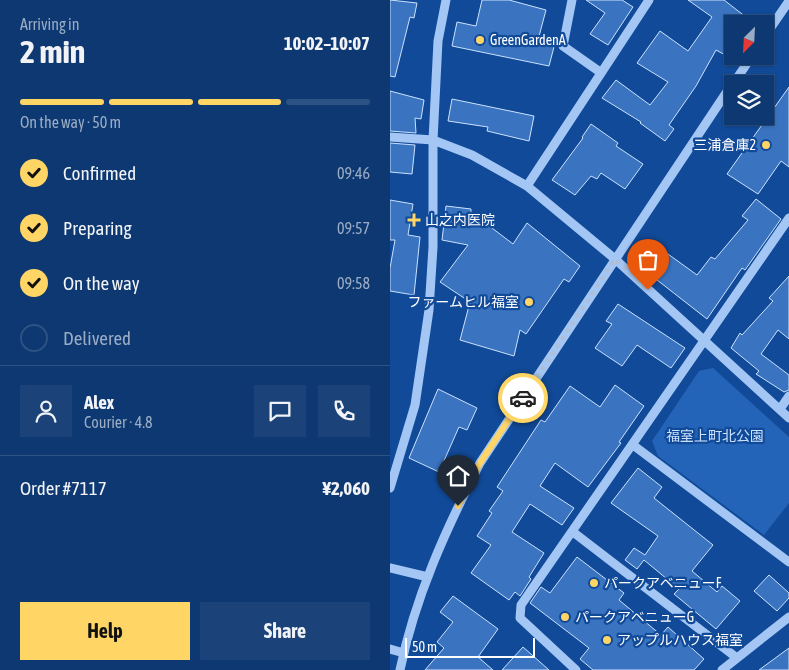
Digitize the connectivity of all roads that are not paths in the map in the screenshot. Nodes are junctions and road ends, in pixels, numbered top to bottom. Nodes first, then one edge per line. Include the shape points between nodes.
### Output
1 (446, 0) edge
2 (572, 0) edge
3 (648, 0) edge
4 (789, 1) edge
5 (774, 23) edge
6 (600, 72) junction
7 (724, 97) edge
8 (390, 137) edge
9 (432, 140) junction
10 (527, 186) junction
11 (789, 218) edge
12 (615, 259) junction
13 (705, 341) junction
14 (789, 396) edge
15 (780, 409) junction
16 (789, 418) edge
17 (633, 445) junction
18 (390, 488) edge
19 (573, 532) junction
20 (789, 562) edge
21 (390, 568) edge
22 (428, 577) junction
23 (789, 617) edge
24 (390, 649) edge
25 (404, 653) junction
26 (737, 658) junction
27 (400, 670) edge
28 (576, 670) edge
29 (722, 670) edge

1 - 9 street via 438,40
2 - 6 street via 563,46
3 - 6 street
4 - 5 street
6 - 10 street
7 - 12 street
8 - 9 street
9 - 10 street via 472,155
9 - 18 street via 433,247 428,310 415,405
10 - 12 street
11 - 13 street
12 - 13 street
12 - 22 street via 480,463 451,520
13 - 15 street
13 - 17 street
14 - 15 street
15 - 16 street
17 - 19 street
17 - 20 street
19 - 26 street
19 - 28 street via 521,605 520,618
21 - 22 street
22 - 25 street
23 - 26 street
24 - 25 street
25 - 27 street
26 - 29 street

